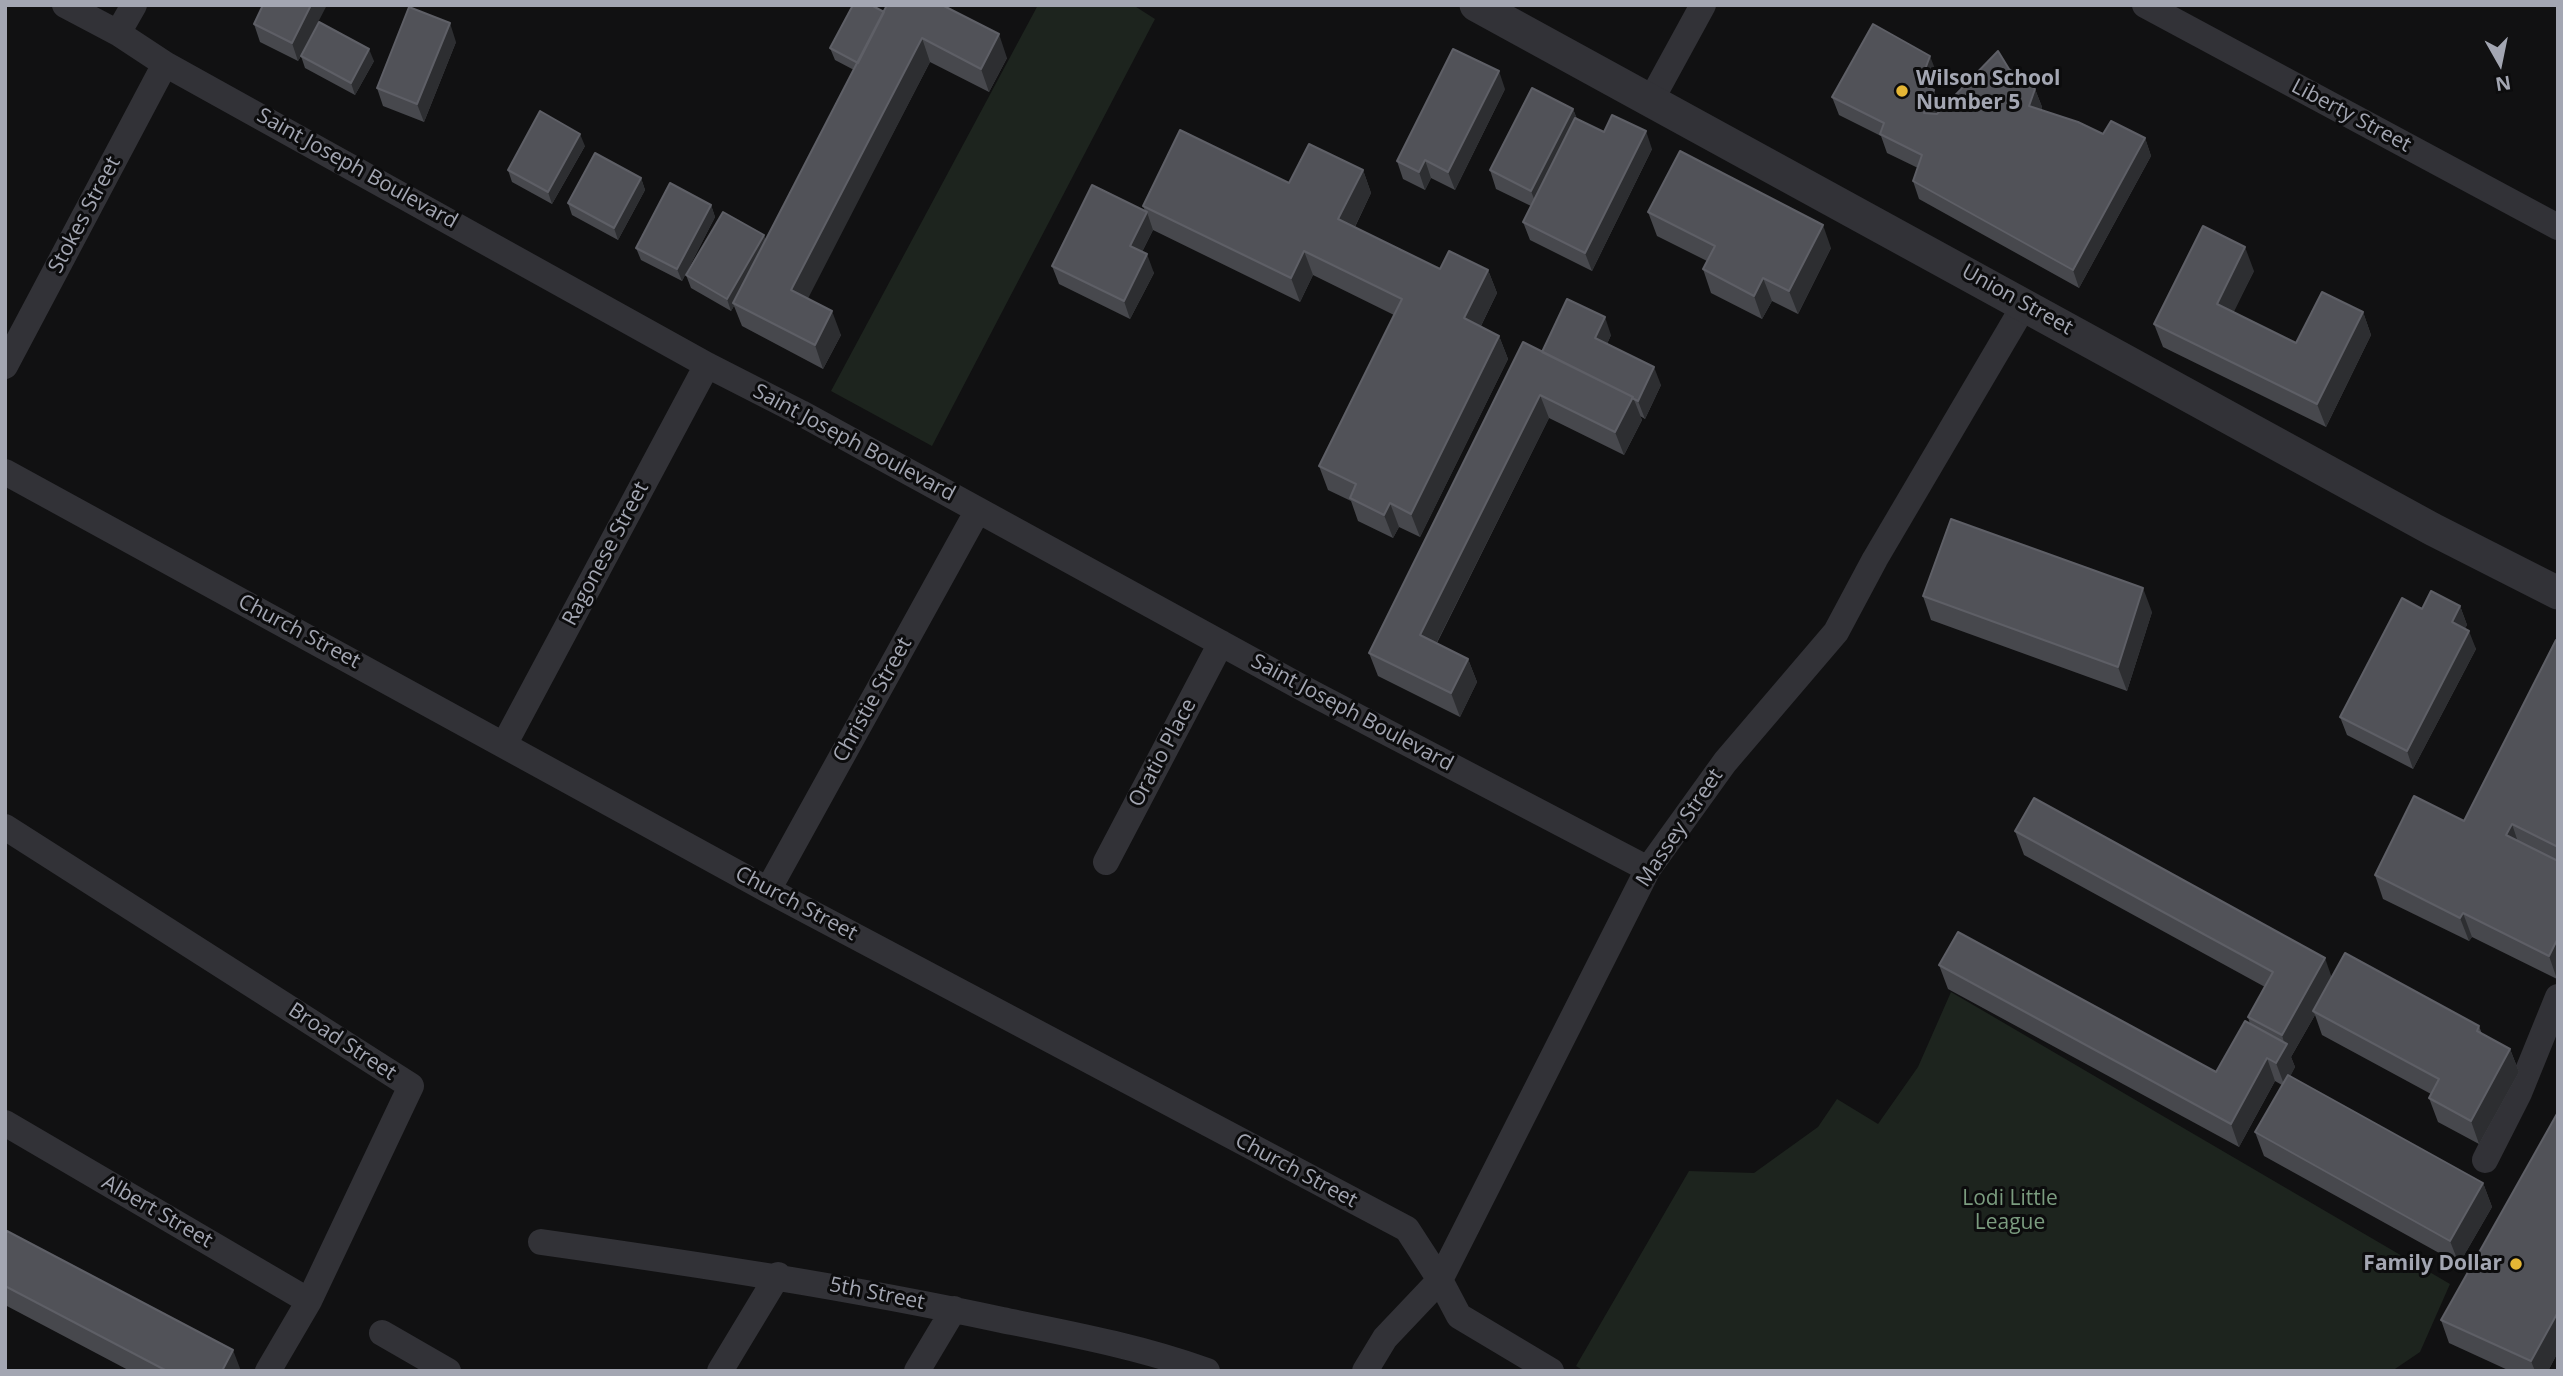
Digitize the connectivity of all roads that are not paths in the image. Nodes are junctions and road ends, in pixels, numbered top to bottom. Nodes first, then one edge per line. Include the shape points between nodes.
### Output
1 (65, 5) edge
2 (134, 5) edge
3 (1476, 5) edge
4 (1703, 5) edge
5 (2145, 5) edge
6 (118, 33) junction
7 (165, 64) junction
8 (1650, 102) junction
9 (2558, 227) edge
10 (2025, 304) junction
11 (707, 365) junction
12 (5, 366) edge
13 (5, 472) edge
14 (978, 510) junction
15 (2558, 593) edge
16 (1221, 643) junction
17 (505, 743) junction
18 (5, 827) edge
19 (1106, 862) dead end
20 (1648, 869) junction
21 (768, 890) junction
22 (2555, 1003) edge
23 (5, 1123) edge
24 (2485, 1160) dead end
25 (541, 1242) dead end
26 (778, 1275) junction
27 (1440, 1280) junction
28 (309, 1301) junction
29 (954, 1309) junction
30 (382, 1333) dead end
31 (1149, 1362) edge
32 (268, 1371) edge
33 (447, 1371) edge
34 (720, 1371) edge
35 (917, 1371) edge
36 (1207, 1371) edge
37 (1365, 1371) edge
38 (1551, 1371) edge

1 - 6 street, Saint Joseph Boulevard
2 - 6 street
3 - 8 street, Union Street
4 - 8 street
5 - 9 street, Liberty Street
6 - 7 street, Saint Joseph Boulevard
7 - 11 street, Saint Joseph Boulevard
7 - 12 street, Stokes Street
8 - 10 street, Union Street
10 - 15 street, Union Street
10 - 20 street, Massey Street via 1836,632 1725,762
11 - 14 street, Saint Joseph Boulevard
11 - 17 street, Ragonese Street
13 - 17 street, Church Street
14 - 16 street, Saint Joseph Boulevard
14 - 21 street, Christie Street
16 - 19 street, Oratio Place
16 - 20 street, Saint Joseph Boulevard
17 - 21 street, Church Street
18 - 28 street, Broad Street via 411,1086
20 - 27 street, Massey Street
21 - 27 street, Church Street via 1407,1229
22 - 24 street via 2519,1093
23 - 28 street, Albert Street
25 - 26 street, 5th Street
26 - 29 street, 5th Street
26 - 34 street
27 - 37 street, Massey Street via 1385,1338
27 - 38 street, Church Street via 1459,1316
28 - 32 street, Broad Street
29 - 31 street, 5th Street
29 - 35 street
30 - 33 street
31 - 36 street, 5th Street

